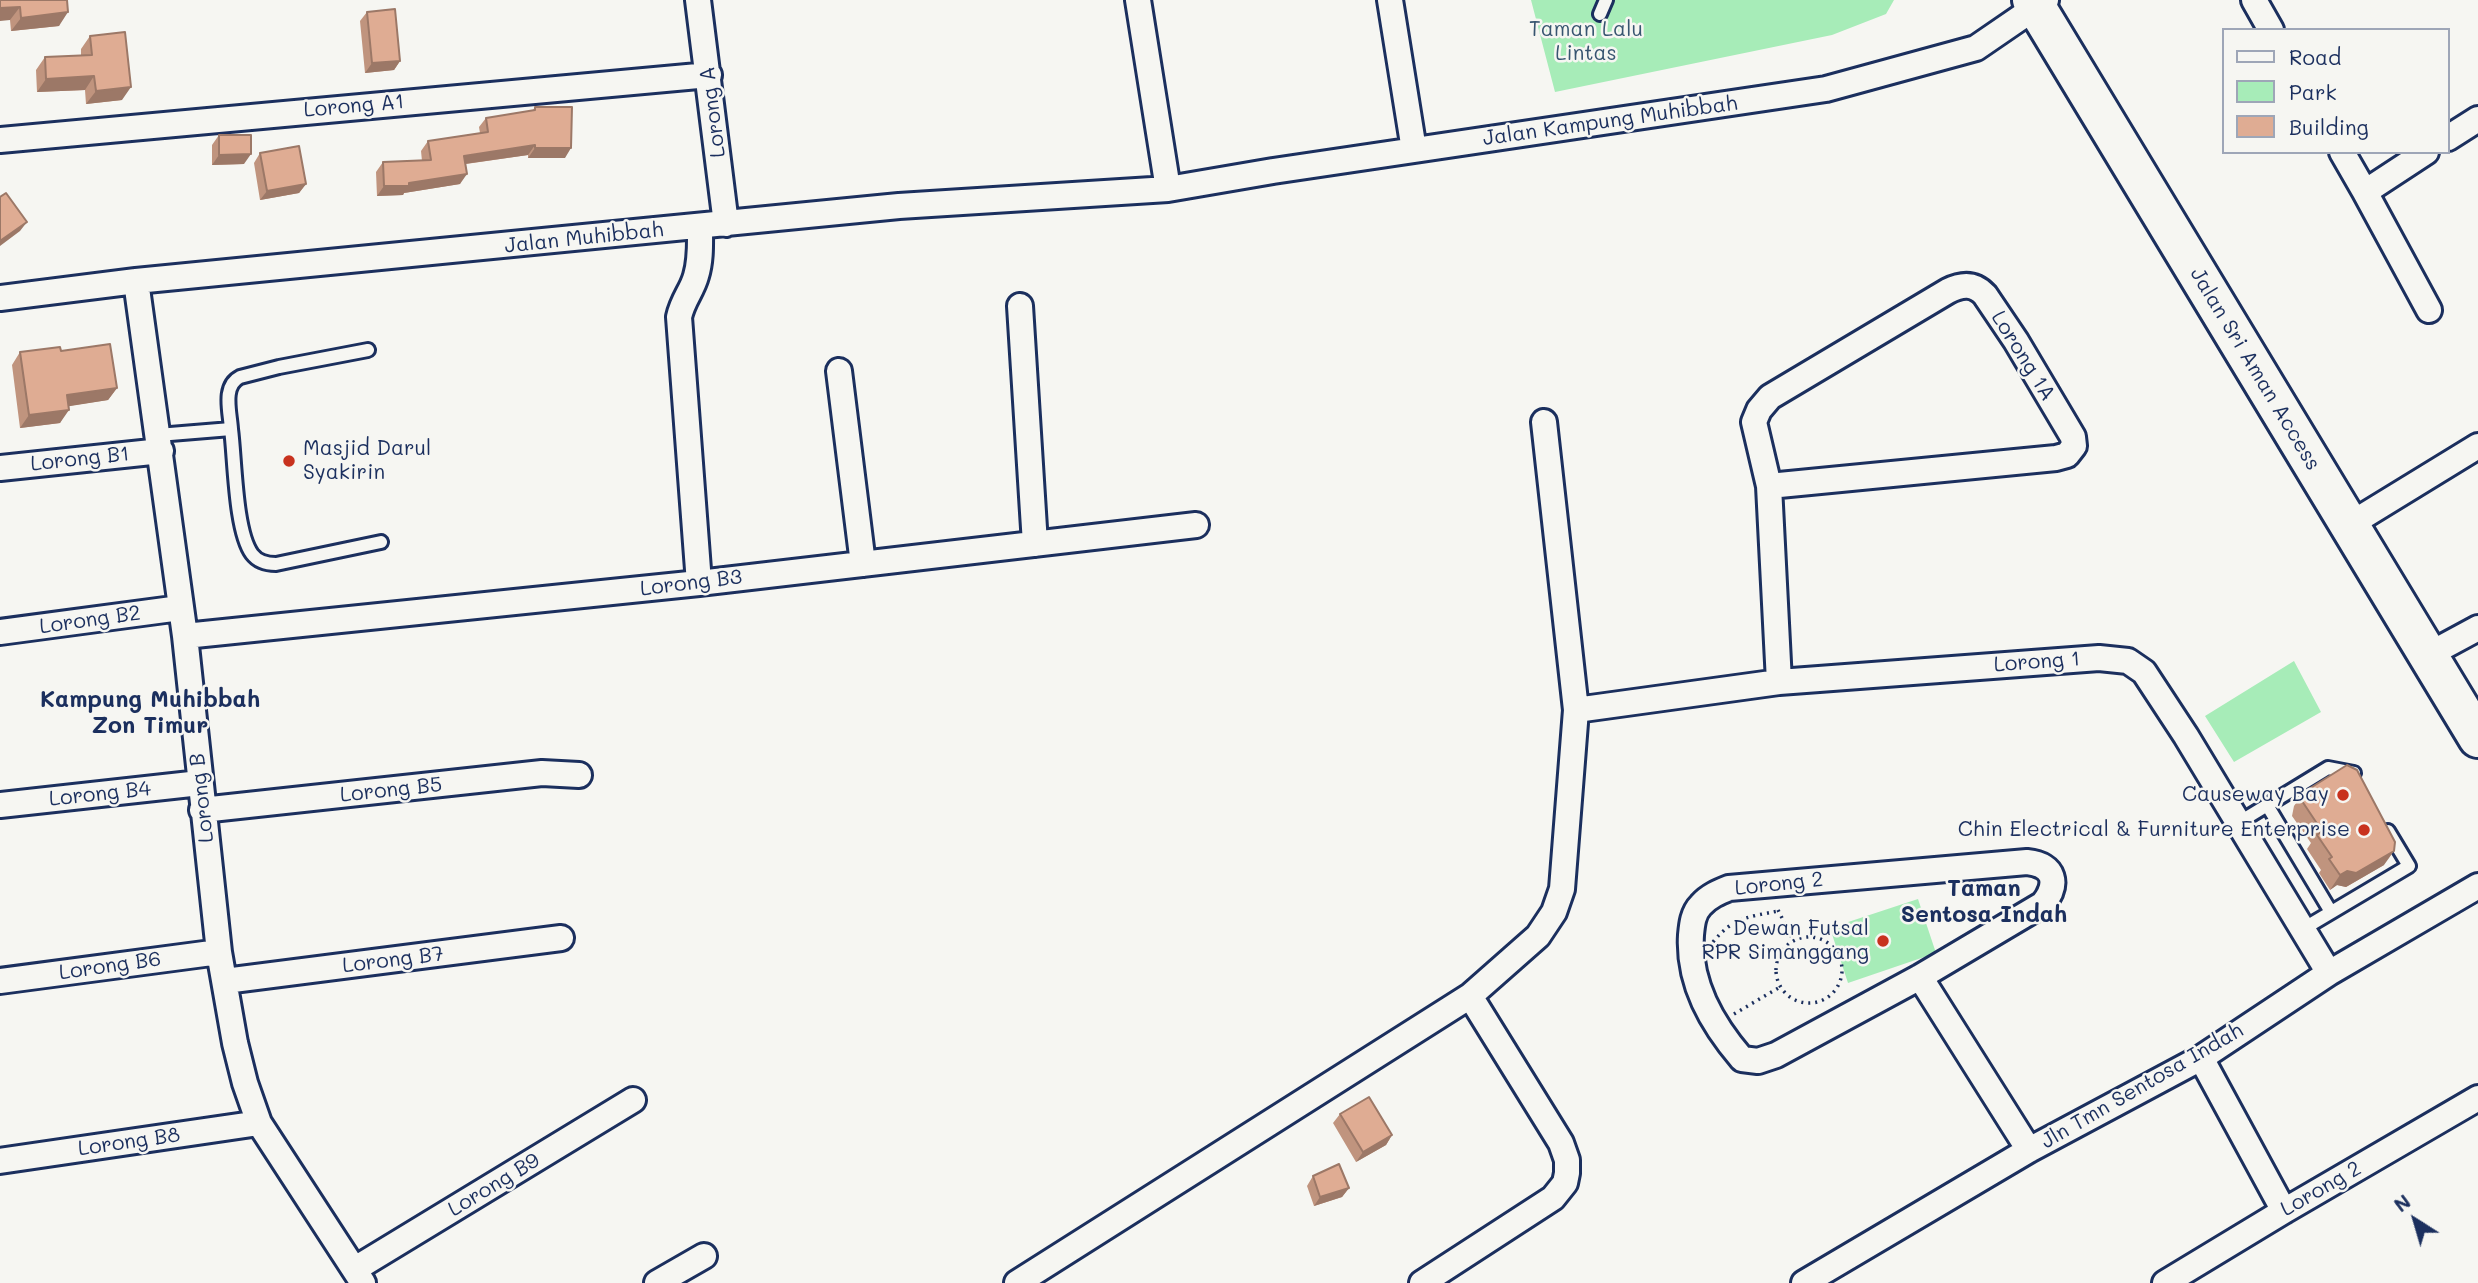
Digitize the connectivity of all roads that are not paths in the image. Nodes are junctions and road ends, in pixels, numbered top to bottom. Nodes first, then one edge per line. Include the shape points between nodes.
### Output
1 (698, 0) edge
2 (1138, 0) edge
3 (1390, 0) edge
4 (1606, 0) edge
5 (2254, 0) edge
6 (2038, 2) edge
7 (1600, 14) dead end
8 (2270, 28) edge
9 (709, 75) junction
10 (2478, 119) edge
11 (2450, 137) edge
12 (0, 140) edge
13 (1414, 150) junction
14 (2343, 154) edge
15 (2423, 154) edge
16 (1168, 189) junction
17 (2365, 192) junction
18 (726, 224) junction
19 (700, 226) junction
20 (136, 281) junction
21 (0, 298) edge
22 (1020, 306) dead end
23 (2429, 310) dead end
24 (368, 350) dead end
25 (839, 371) dead end
26 (1544, 422) dead end
27 (231, 429) junction
28 (160, 443) junction
29 (2478, 446) edge
30 (0, 468) edge
31 (1769, 486) junction
32 (1196, 525) dead end
33 (2349, 525) junction
34 (381, 542) dead end
35 (1035, 544) junction
36 (863, 564) junction
37 (699, 583) junction
38 (180, 608) junction
39 (2478, 628) edge
40 (0, 632) edge
41 (185, 636) junction
42 (2428, 655) junction
43 (1779, 682) junction
44 (1576, 710) junction
45 (2478, 738) edge
46 (579, 775) dead end
47 (200, 783) junction
48 (2360, 783) edge
49 (0, 805) edge
50 (2267, 805) junction
51 (202, 810) junction
52 (2381, 818) edge
53 (2238, 823) junction
54 (2478, 886) edge
55 (2331, 912) junction
56 (2302, 929) junction
57 (561, 938) dead end
58 (219, 951) junction
59 (2329, 973) junction
60 (1920, 977) junction
61 (0, 981) edge
62 (225, 981) junction
63 (1470, 996) junction
64 (2201, 1058) junction
65 (2478, 1098) edge
66 (633, 1100) dead end
67 (259, 1124) junction
68 (2029, 1150) junction
69 (0, 1161) edge
70 (2284, 1210) junction
71 (704, 1256) dead end
72 (359, 1276) edge
73 (657, 1283) edge
74 (1017, 1283) edge
75 (1422, 1283) edge
76 (1804, 1283) edge
77 (2165, 1283) edge

1 - 9 street, Lorong A
2 - 16 street
3 - 13 street
4 - 7 lane
5 - 8 street
6 - 13 street, Jalan Kampung Muhibbah via 1976,48 1826,89
6 - 33 main road, Jalan Sri Aman Access
9 - 12 street, Lorong A1
9 - 18 street, Lorong A
10 - 11 street
13 - 16 street, Jalan Kampung Muhibbah
14 - 17 street
15 - 17 street
16 - 18 street, Jalan Muhibbah via 899,206
17 - 23 street
18 - 19 street, Jalan Muhibbah
19 - 20 street, Jalan Muhibbah
19 - 37 street via 700,261 679,317
20 - 21 street, Jalan Muhibbah
20 - 28 street, Lorong B
22 - 35 street
24 - 27 lane via 234,380 228,392
25 - 36 street
26 - 44 street
27 - 28 lane
27 - 34 lane via 243,535 259,561 276,564
28 - 30 street, Lorong B1
28 - 38 street, Lorong B
29 - 33 street
31 - 31 street, Lorong 1A via 1755,422 1770,397 1960,286 1980,289 1985,295 2073,437 2074,446 2067,455 2056,458
31 - 43 street, Lorong 1A
32 - 35 street, Lorong B3
33 - 42 main road, Jalan Sri Aman Access
35 - 36 street, Lorong B3
36 - 37 street, Lorong B3
37 - 41 street, Lorong B3
38 - 40 street, Lorong B2
38 - 41 street, Lorong B
39 - 42 street
41 - 47 street, Lorong B
42 - 45 main road, Jalan Sri Aman Access
43 - 44 street, Lorong 1
43 - 53 street, Lorong 1 via 2099,658 2128,661 2144,672
44 - 63 street via 1562,889 1554,912 1538,936
46 - 51 street, Lorong B5 via 542,773
47 - 49 street, Lorong B4
47 - 51 street, Lorong B
48 - 50 lane via 2353,771 2328,768
50 - 53 lane
50 - 55 lane
51 - 58 street, Lorong B
52 - 55 lane via 2409,866
53 - 56 street, Lorong 1
54 - 59 street, Jln Tmn Sentosa Indah
55 - 56 lane
56 - 59 street, Lorong 1
57 - 62 street, Lorong B7
58 - 61 street, Lorong B6
58 - 62 street, Lorong B
59 - 64 street, Jln Tmn Sentosa Indah
60 - 60 street, Lorong 2 via 2043,904 2053,883 2046,868 2027,862 1729,888 1709,897 1692,920 1690,955 1698,990 1727,1018 1742,1059 1758,1061 1776,1055
60 - 68 street
62 - 67 street, Lorong B via 235,1043
63 - 74 street
63 - 75 street via 1552,1126 1567,1173 1553,1198
64 - 68 street, Jln Tmn Sentosa Indah
64 - 70 street
65 - 70 street, Lorong 2
66 - 72 street, Lorong B9
67 - 69 street, Lorong B8
67 - 72 street, Lorong B
68 - 76 street, Jln Tmn Sentosa Indah
70 - 77 street, Lorong 2
71 - 73 street

